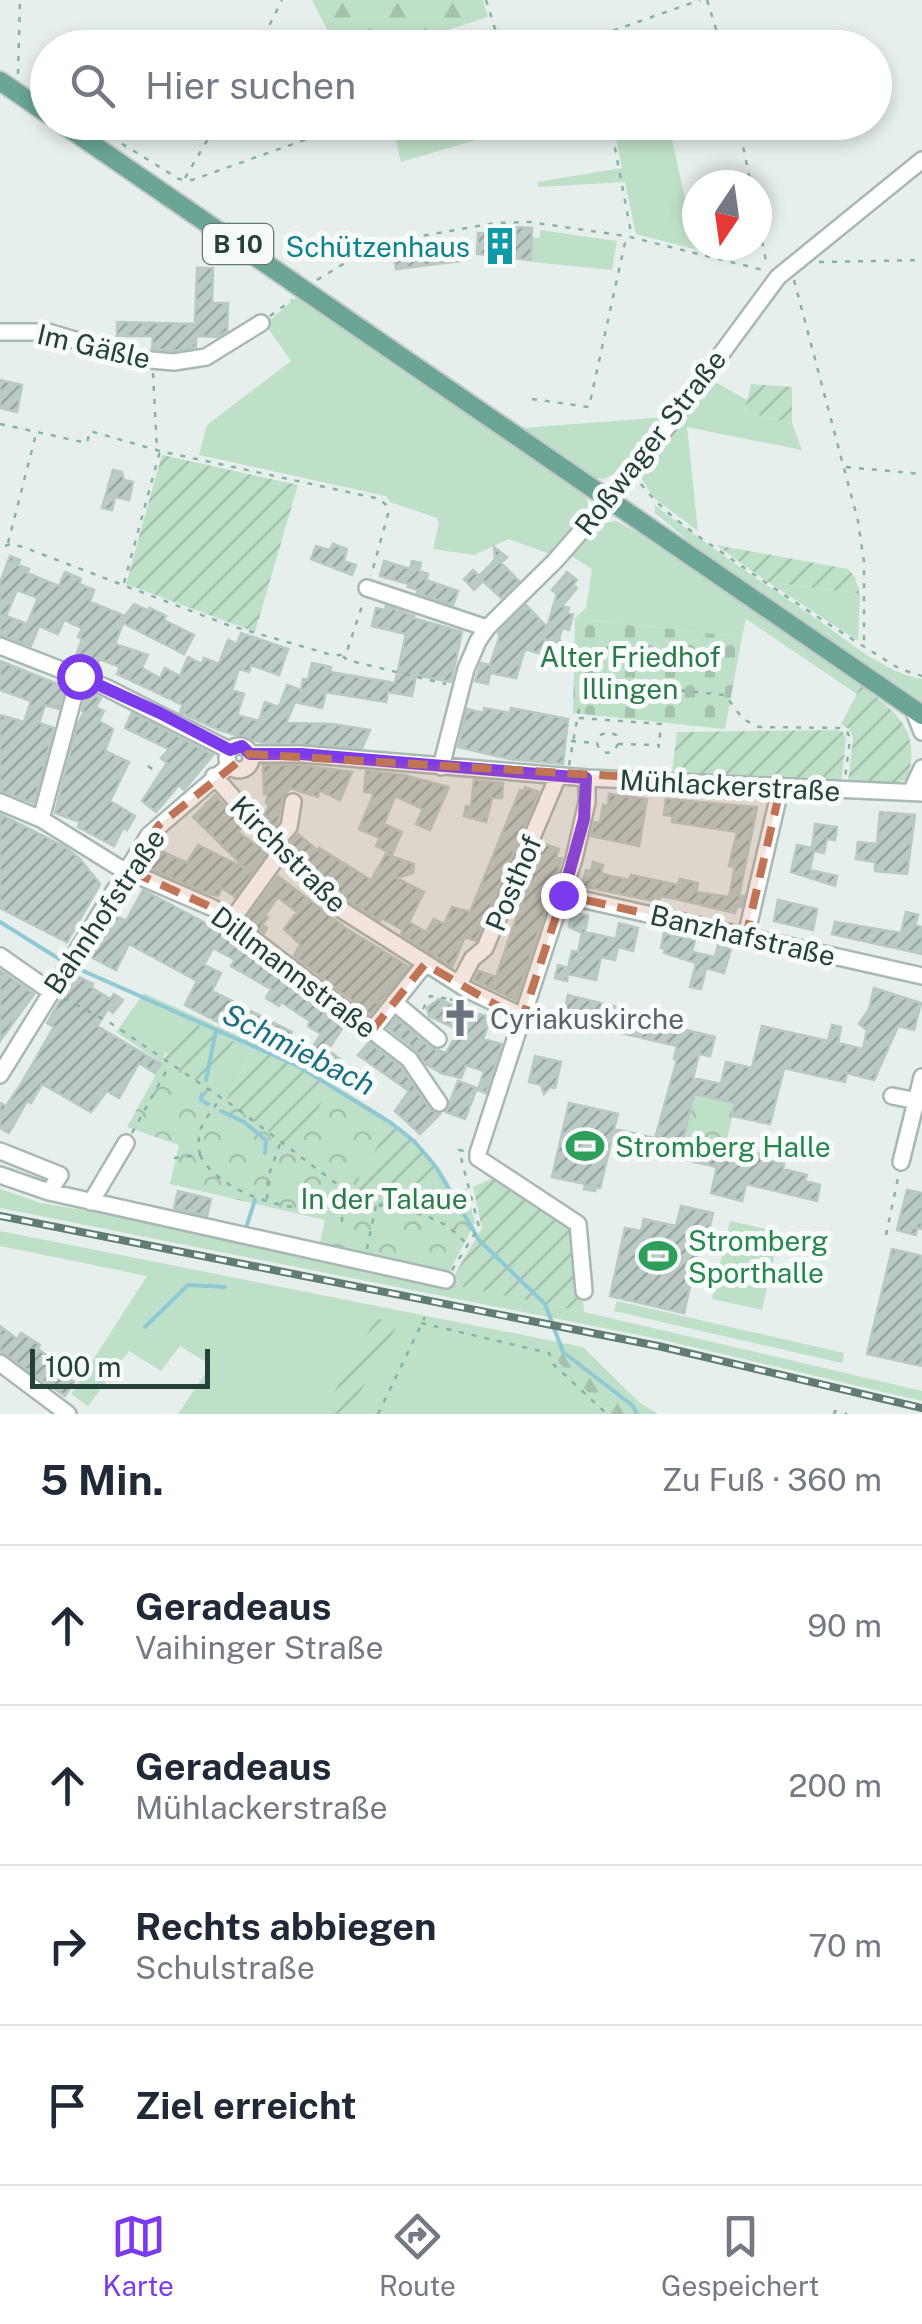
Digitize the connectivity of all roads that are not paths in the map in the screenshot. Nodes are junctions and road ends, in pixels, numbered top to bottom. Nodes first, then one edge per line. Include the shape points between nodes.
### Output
1 (4, 91) edge
2 (30, 105) edge
3 (85, 140) edge
4 (922, 160) edge
5 (261, 323) road end
6 (0, 332) edge
7 (608, 497) junction
8 (367, 588) road end
9 (487, 628) junction
10 (0, 646) edge
11 (79, 676) junction
12 (918, 712) edge
13 (922, 732) edge
14 (250, 754) joint
15 (230, 758) junction
16 (441, 767) junction
17 (922, 768) edge
18 (563, 776) junction
19 (586, 778) junction
20 (218, 782) junction
21 (780, 786) junction
22 (918, 790) edge
23 (0, 802) edge
24 (293, 802) dead end
25 (41, 819) junction
26 (277, 848) junction
27 (126, 869) junction
28 (563, 895) junction
29 (231, 921) junction
30 (746, 936) junction
31 (0, 956) edge
32 (425, 964) junction
33 (922, 976) edge
34 (455, 981) junction
35 (50, 991) junction
36 (394, 1002) junction
37 (522, 1020) junction
38 (373, 1029) junction
39 (438, 1039) dead end
40 (0, 1075) edge
41 (922, 1077) edge
42 (892, 1096) dead end
43 (919, 1101) edge
44 (439, 1104) dead end
45 (126, 1144) road end
46 (0, 1151) edge
47 (901, 1162) road end
48 (0, 1175) edge
49 (50, 1192) junction
50 (92, 1202) junction
51 (446, 1280) road end
52 (584, 1291) dead end
53 (0, 1363) edge
54 (68, 1414) edge

1 - 2 main road
3 - 7 main road, B 10 via 297,294
4 - 7 street, Roßwager Straße via 779,272
5 - 6 street, Im Gäßle via 206,357 174,362 48,332
7 - 9 street, Roßwager Straße
7 - 12 main road, B 10
8 - 9 street
9 - 16 street, Roßwager Straße via 471,654
10 - 11 street
11 - 15 street via 160,713
11 - 25 street
12 - 13 street
14 - 15 street, Bahnhofstraße via 246,768 236,770
14 - 16 street, Mühlackerstraße
15 - 20 street, Bahnhofstraße
16 - 18 street, Mühlackerstraße
17 - 22 street
18 - 19 street, Mühlackerstraße
18 - 34 street, Posthof via 486,948
19 - 21 street, Mühlackerstraße
19 - 28 street via 584,819
20 - 26 street, Kirchstraße
20 - 27 street, Bahnhofstraße via 149,835
21 - 22 street, Mühlackerstraße
21 - 30 street
23 - 25 street, Dillmannstraße
24 - 26 street
25 - 27 street, Dillmannstraße
26 - 29 street
26 - 32 street, Kirchstraße via 342,910
27 - 29 street, Dillmannstraße
27 - 35 street, Bahnhofstraße
28 - 30 street, Banzhafstraße
28 - 37 street
29 - 38 street, Dillmannstraße
30 - 33 street, Banzhafstraße
31 - 35 street
32 - 34 street, Kirchstraße
32 - 36 street
34 - 37 street, Kirchstraße
35 - 40 street, Bahnhofstraße
36 - 38 street
36 - 39 street
37 - 52 street via 478,1158 578,1224
38 - 44 street, Dillmannstraße via 409,1059
41 - 43 street
42 - 43 street
43 - 47 street
45 - 50 street
46 - 49 street via 60,1175
48 - 49 street
49 - 50 street
50 - 51 street
53 - 54 street

